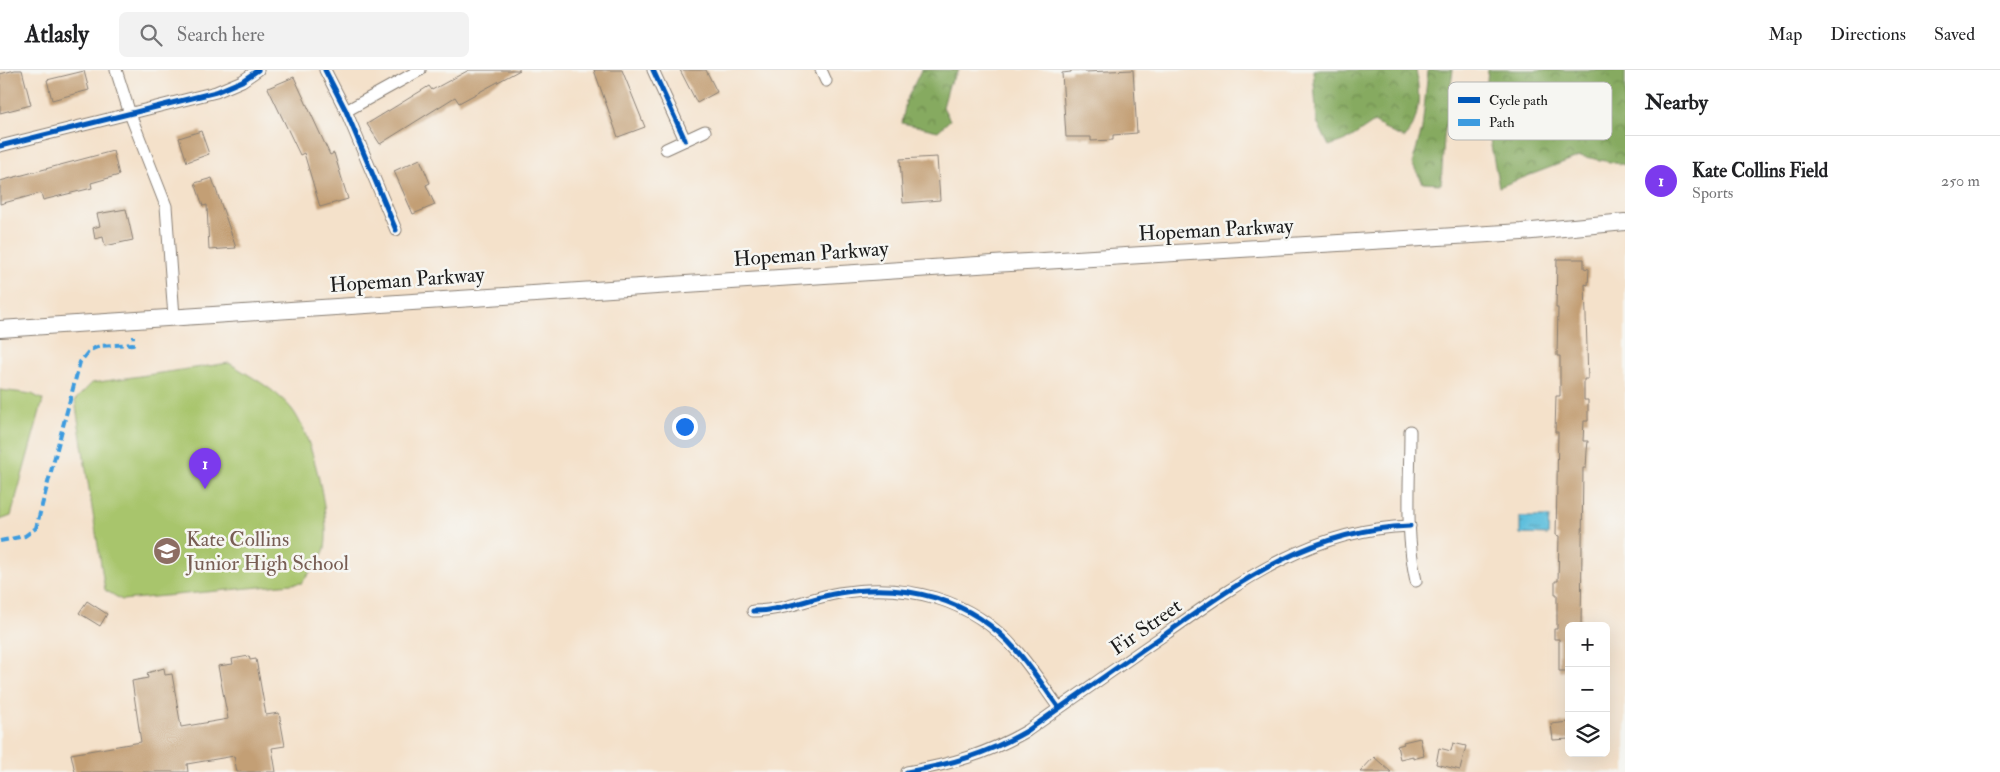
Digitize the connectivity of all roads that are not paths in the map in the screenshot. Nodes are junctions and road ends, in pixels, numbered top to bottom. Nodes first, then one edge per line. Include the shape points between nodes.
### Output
1 (116, 70) edge
2 (258, 70) edge
3 (325, 70) edge
4 (420, 70) edge
5 (653, 70) edge
6 (346, 111) junction
7 (130, 114) junction
8 (705, 131) dead end
9 (685, 140) junction
10 (0, 146) edge
11 (666, 149) dead end
12 (1625, 222) edge
13 (396, 230) dead end
14 (174, 317) junction
15 (0, 329) edge
16 (1410, 431) dead end
17 (1410, 526) junction
18 (1416, 581) dead end
19 (753, 611) dead end
20 (1059, 708) junction
21 (907, 772) edge

1 - 7 street
2 - 7 street via 216,92
3 - 6 street
4 - 6 street
5 - 9 street
6 - 13 street
7 - 10 street
7 - 14 street via 166,206
8 - 9 street
9 - 11 street
12 - 14 main road, Hopeman Parkway via 1512,233
14 - 15 main road, Hopeman Parkway
16 - 17 street
17 - 18 street
17 - 20 street, Fir Street via 1340,536 1283,558 1197,611
19 - 20 street via 777,609 859,590 909,591 935,597 981,619 999,633 1016,649
20 - 21 street, Fir Street via 1027,731 986,753

